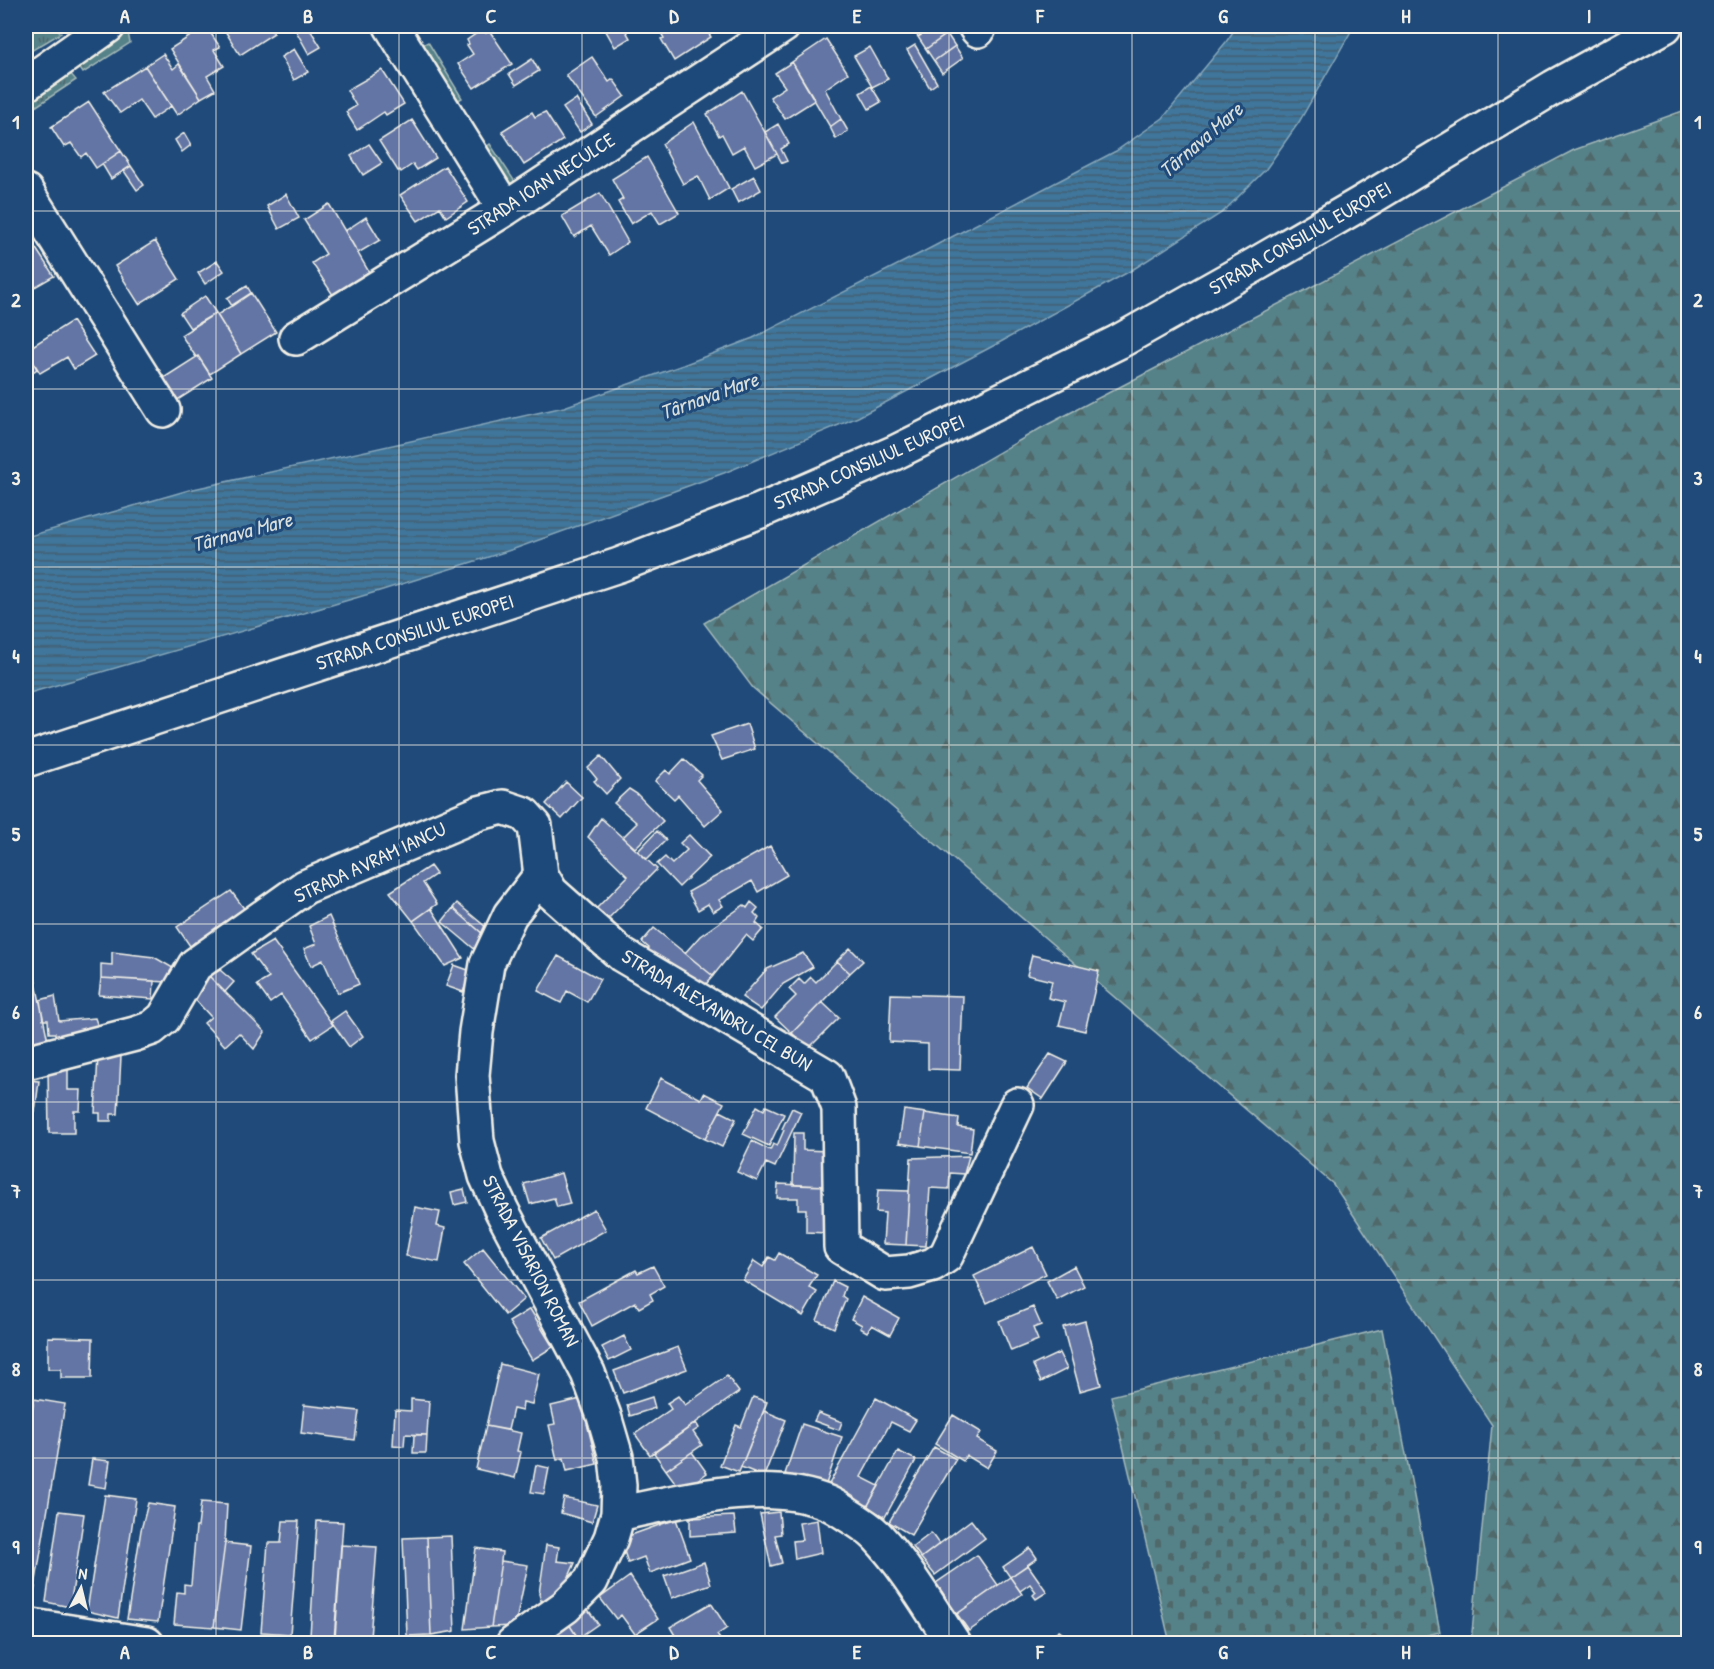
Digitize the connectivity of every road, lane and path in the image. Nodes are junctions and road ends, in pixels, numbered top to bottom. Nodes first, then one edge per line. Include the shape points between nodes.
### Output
1 (108, 26) edge
2 (391, 26) edge
3 (783, 26) edge
4 (1660, 28) edge
5 (26, 84) edge
6 (26, 191) edge
7 (506, 209) junction
8 (296, 338) dead end
9 (163, 410) dead end
10 (26, 760) edge
11 (541, 875) junction
12 (26, 1062) edge
13 (1017, 1105) dead end
14 (618, 1514) junction
15 (26, 1625) edge
16 (147, 1644) edge
17 (513, 1644) edge
18 (954, 1644) edge

1 - 5 main road
2 - 7 main road
3 - 7 main road, STRADA IOAN NECULCE
4 - 10 main road, STRADA CONSILIUL EUROPEI via 1129,336 894,453 760,511 619,565
6 - 9 main road
7 - 8 main road, STRADA IOAN NECULCE
11 - 12 main road, STRADA AVRAM IANCU via 535,826 524,814 503,807 478,813 305,888 195,965 165,1018 152,1028
11 - 13 main road, STRADA ALEXANDRU CEL BUN via 550,892 622,956 827,1076 839,1108 841,1247 885,1274 933,1265 946,1256
11 - 14 main road, STRADA VISARION ROMAN via 510,915 487,964 472,1075 477,1140 486,1176 502,1211 588,1374 604,1416 616,1457
14 - 17 main road, STRADA VISARION ROMAN via 591,1581 565,1607
14 - 18 main road via 716,1495 763,1491 828,1503 876,1534
15 - 16 main road

